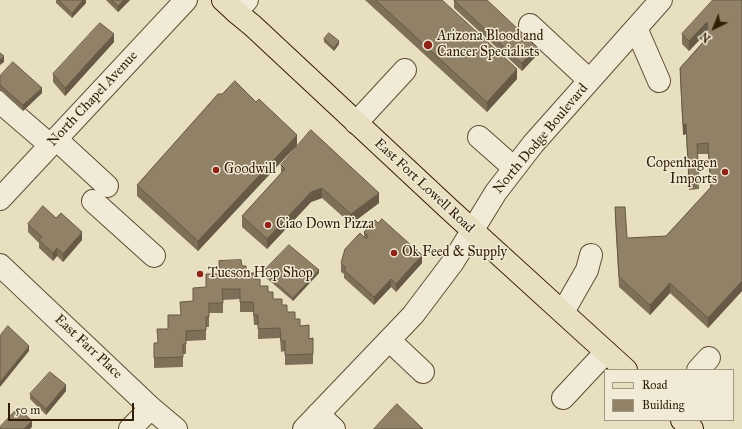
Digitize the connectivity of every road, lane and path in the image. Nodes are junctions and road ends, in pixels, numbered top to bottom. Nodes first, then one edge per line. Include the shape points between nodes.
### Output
1 (186, 0) edge
2 (661, 0) edge
3 (235, 4) edge
4 (530, 25) dead end
5 (636, 28) junction
6 (405, 70) dead end
7 (589, 80) junction
8 (659, 81) dead end
9 (0, 102) edge
10 (356, 123) junction
11 (479, 137) dead end
12 (53, 142) junction
13 (514, 168) junction
14 (0, 199) edge
15 (473, 231) junction
16 (592, 255) dead end
17 (154, 256) dead end
18 (0, 265) edge
19 (563, 312) junction
20 (389, 340) junction
21 (606, 352) junction
22 (625, 369) edge
23 (423, 372) dead end
24 (563, 398) dead end
25 (151, 408) junction
26 (683, 421) edge
27 (311, 422) edge
28 (130, 429) edge
29 (176, 429) edge
30 (334, 429) edge
31 (692, 429) edge

1 - 12 street, North Chapel Avenue
2 - 5 street, North Dodge Boulevard
3 - 10 main road, East Fort Lowell Road via 253,26
4 - 7 street
5 - 7 street, North Dodge Boulevard
5 - 8 street
6 - 10 street
7 - 13 street, North Dodge Boulevard
9 - 12 street
10 - 15 main road, East Fort Lowell Road
11 - 13 street
12 - 14 street, North Chapel Avenue
12 - 17 street
13 - 15 street, North Dodge Boulevard
15 - 19 main road, East Fort Lowell Road
15 - 20 street, North Dodge Boulevard via 413,315
16 - 19 street via 587,270
18 - 25 street, East Farr Place
19 - 21 main road, East Fort Lowell Road
20 - 23 street
20 - 27 street, North Dodge Boulevard
21 - 22 main road, East Fort Lowell Road
21 - 24 street
25 - 28 street
25 - 29 street, East Farr Place
26 - 31 main road
27 - 30 street

